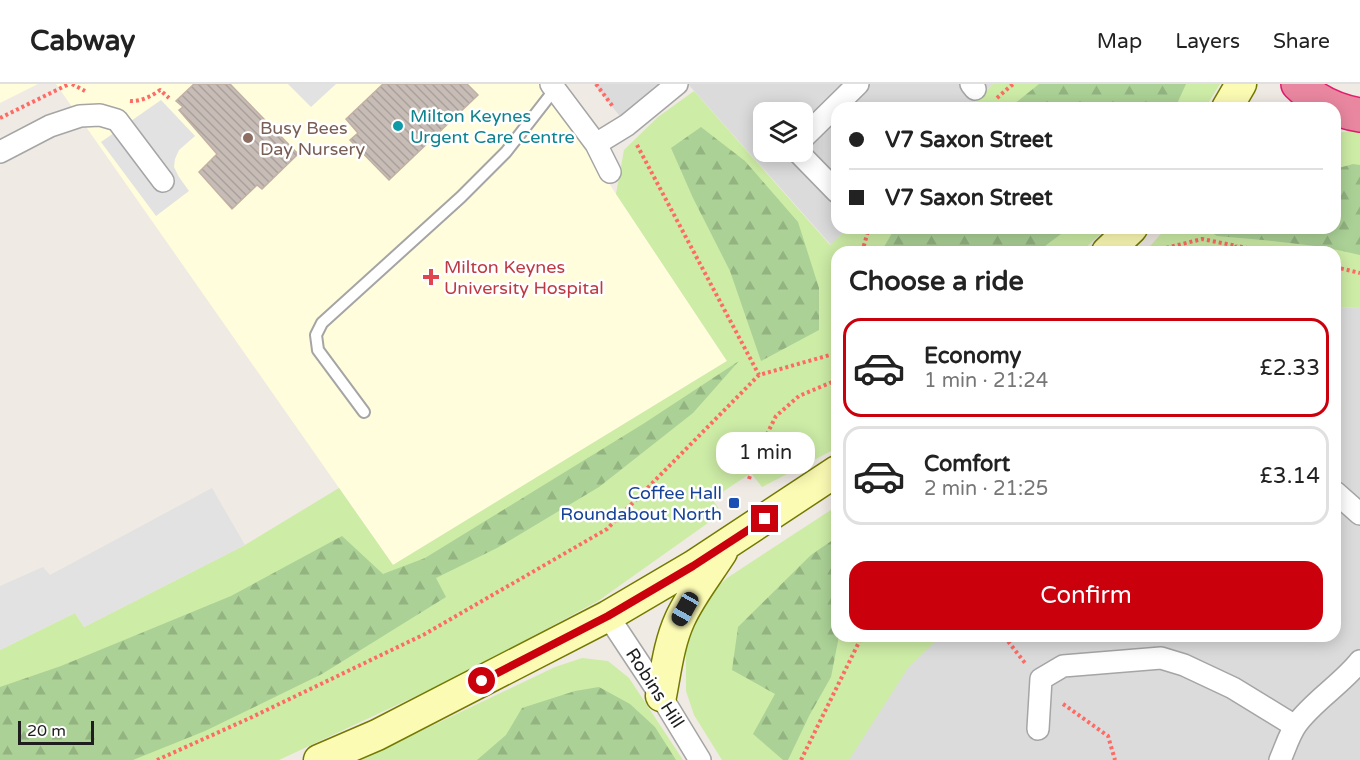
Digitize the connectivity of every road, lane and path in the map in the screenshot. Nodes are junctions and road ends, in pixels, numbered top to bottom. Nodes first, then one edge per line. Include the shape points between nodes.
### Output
1 (69, 84) edge
2 (596, 84) edge
3 (677, 84) edge
4 (858, 84) edge
5 (1241, 84) edge
6 (1298, 84) edge
7 (553, 87) edge
8 (840, 102) edge
9 (1230, 102) edge
10 (1321, 102) edge
11 (831, 111) edge
12 (0, 118) edge
13 (627, 125) junction
14 (813, 129) edge
15 (596, 144) junction
16 (0, 152) edge
17 (808, 162) edge
18 (610, 172) dead end
19 (163, 181) dead end
20 (831, 186) edge
21 (1126, 234) edge
22 (1113, 246) edge
23 (1174, 246) edge
24 (1237, 246) edge
25 (1341, 268) edge
26 (1360, 273) edge
27 (831, 354) edge
28 (759, 375) junction
29 (831, 383) edge
30 (364, 412) dead end
31 (831, 475) edge
32 (749, 479) dead end
33 (1341, 497) edge
34 (1360, 514) edge
35 (729, 542) junction
36 (608, 616) junction
37 (859, 642) edge
38 (1360, 661) edge
39 (661, 696) junction
40 (1295, 726) junction
41 (1038, 729) dead end
42 (157, 760) edge
43 (319, 760) edge
44 (700, 760) edge
45 (801, 760) edge
46 (1280, 760) edge

1 - 12 path
2 - 13 path
3 - 13 street
4 - 8 street
5 - 9 street
6 - 10 highway
7 - 15 street
7 - 30 lane via 506,152 322,323 316,335 318,350
11 - 14 street
13 - 15 street
13 - 28 path
15 - 18 street
16 - 19 street via 50,126 80,116 100,115 117,120
17 - 20 street
21 - 22 street
23 - 24 path via 1202,239
25 - 26 path
27 - 28 path
28 - 42 path via 607,529 425,634
29 - 32 path via 799,396 776,416
31 - 35 street
33 - 34 street
35 - 36 street
35 - 39 street via 679,620
36 - 39 street, Robins Hill
36 - 43 street via 377,735
37 - 45 path
38 - 40 street
39 - 44 street, Robins Hill
40 - 41 street via 1233,688 1161,658 1063,666 1041,679
40 - 46 street

